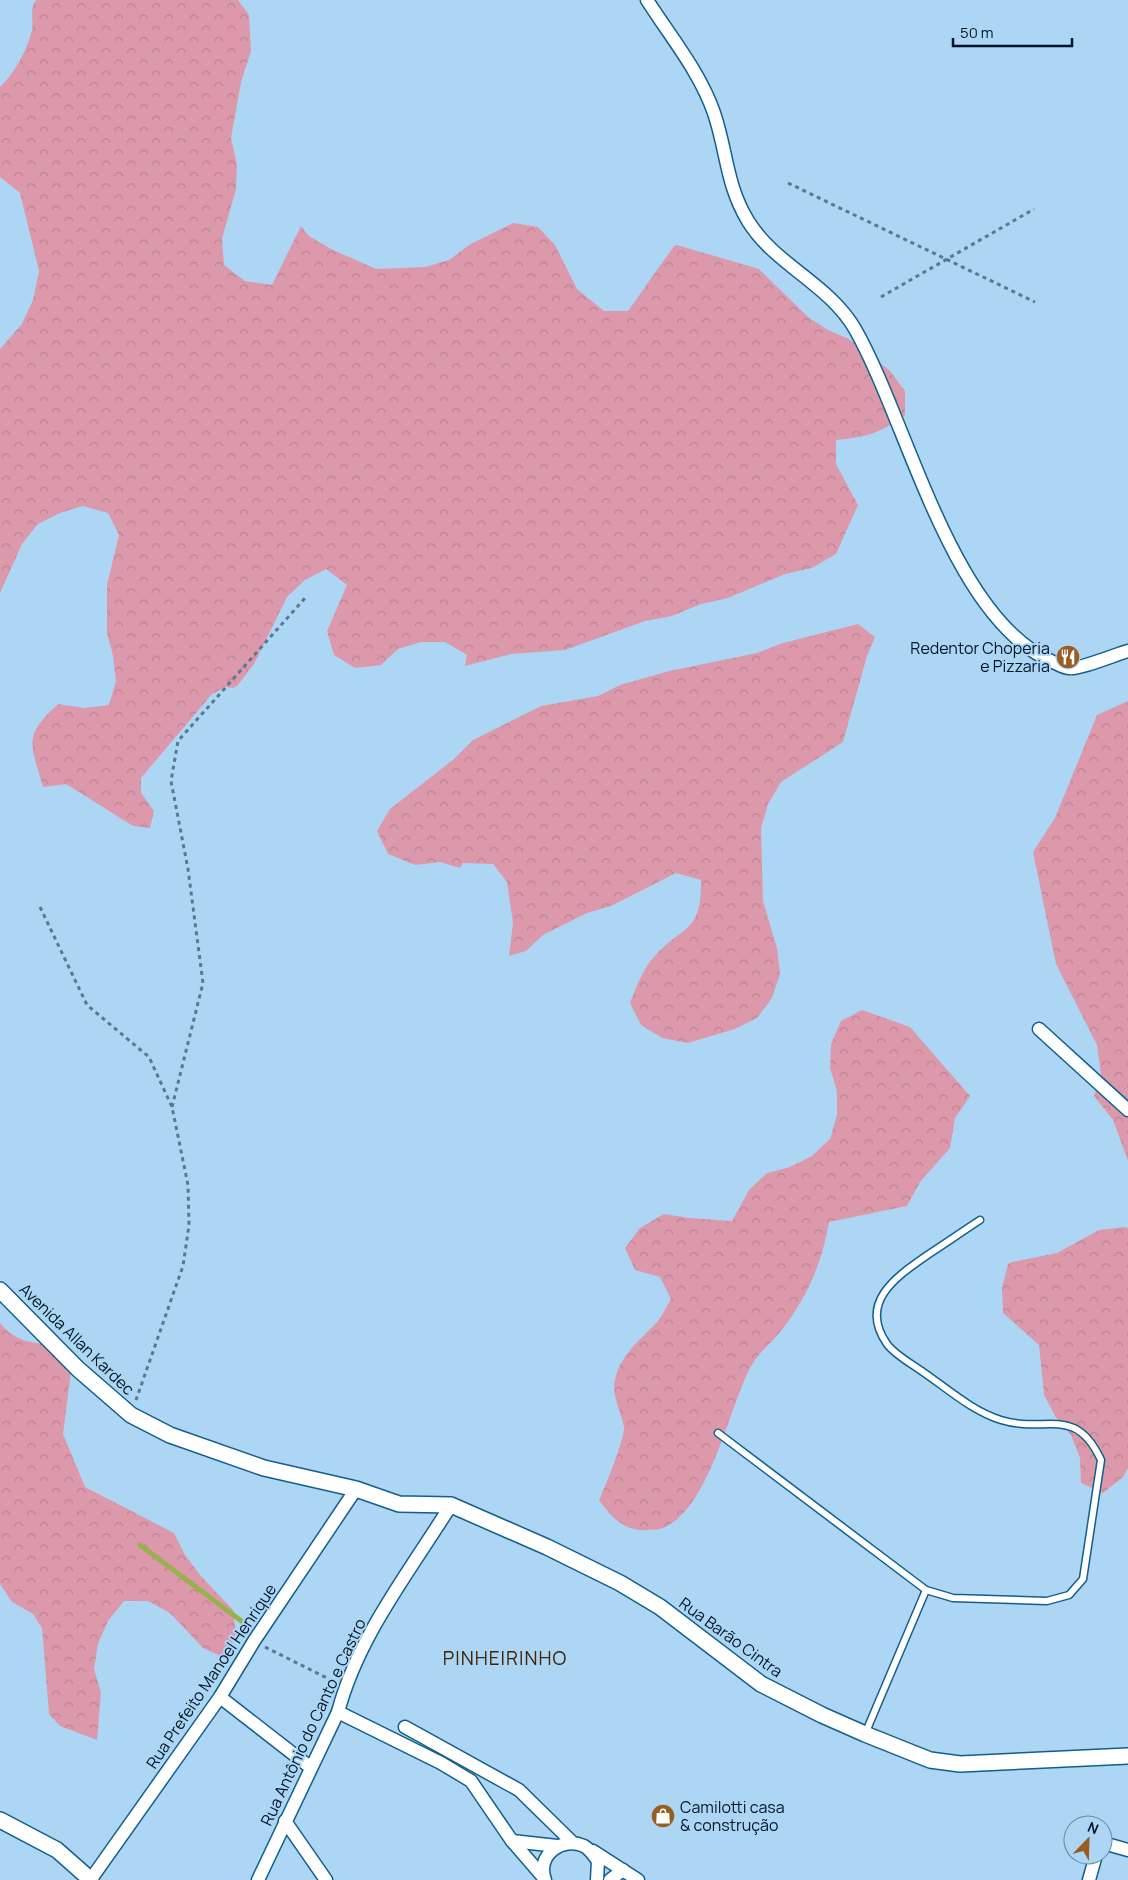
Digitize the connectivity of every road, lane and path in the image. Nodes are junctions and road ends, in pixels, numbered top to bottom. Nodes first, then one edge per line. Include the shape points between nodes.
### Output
1 (647, 0) edge
2 (788, 183) dead end
3 (1034, 209) dead end
4 (946, 259) junction
5 (881, 297) dead end
6 (1035, 302) dead end
7 (305, 598) dead end
8 (1128, 651) edge
9 (40, 907) dead end
10 (1039, 1029) dead end
11 (172, 1108) junction
12 (1128, 1110) edge
13 (980, 1220) dead end
14 (0, 1290) edge
15 (131, 1415) junction
16 (718, 1433) dead end
17 (356, 1489) junction
18 (451, 1505) junction
19 (926, 1590) junction
20 (254, 1641) junction
21 (345, 1686) junction
22 (220, 1697) junction
23 (338, 1712) junction
24 (405, 1727) dead end
25 (866, 1734) junction
26 (1128, 1756) edge
27 (310, 1767) junction
28 (0, 1820) edge
29 (286, 1821) junction
30 (512, 1840) junction
31 (572, 1842) junction
32 (557, 1846) junction
33 (1113, 1846) edge
34 (586, 1847) junction
35 (1128, 1850) edge
36 (1093, 1865) edge
37 (623, 1870) junction
38 (544, 1879) edge
39 (91, 1880) edge
40 (258, 1880) edge
41 (326, 1880) edge
42 (597, 1880) edge
43 (610, 1880) edge
44 (638, 1880) edge
45 (1089, 1880) edge

1 - 8 street via 703,87 714,114 731,188 747,220 762,242 844,312 855,330 944,531 976,592 1003,625 1036,654 1070,669
2 - 4 path
3 - 4 path
4 - 5 path
4 - 6 path
7 - 11 path via 178,741 171,781 188,869 203,983
9 - 11 path via 88,1004 149,1057
10 - 12 street
11 - 15 path via 188,1185 183,1266
13 - 19 lane via 896,1278 884,1292 878,1306 878,1323 888,1344 974,1408 1001,1420 1032,1426 1058,1422 1077,1429 1093,1443 1101,1460 1083,1579 1069,1595 1047,1601 953,1598
14 - 15 street, Avenida Allan Kardec via 78,1369
15 - 17 street, Avenida Allan Kardec via 170,1435 247,1463
16 - 19 lane
17 - 18 street, Rua Barão Cintra via 399,1504
17 - 20 street, Rua Prefeito Manoel Henrique
18 - 21 street, Rua Antônio do Canto e Castro via 374,1627
18 - 25 street, Rua Barão Cintra via 620,1583 660,1607 761,1684
19 - 25 lane
20 - 21 path
20 - 22 street, Rua Prefeito Manoel Henrique
21 - 23 street, Rua Antônio do Canto e Castro
22 - 27 street
22 - 39 street, Rua Prefeito Manoel Henrique
23 - 27 street, Rua Antônio do Canto e Castro
23 - 30 street via 471,1781
24 - 31 street via 519,1790
25 - 26 street, Rua Barão Cintra via 930,1760 960,1764
27 - 29 street, Rua Antônio do Canto e Castro
28 - 39 street via 57,1850
29 - 40 street, Rua Antônio do Canto e Castro
29 - 41 street
30 - 32 street
30 - 38 street
31 - 32 street
31 - 34 street
32 - 38 street via 545,1860
33 - 35 street
34 - 37 street
34 - 42 street via 598,1861
36 - 45 street
37 - 43 street
37 - 44 street

